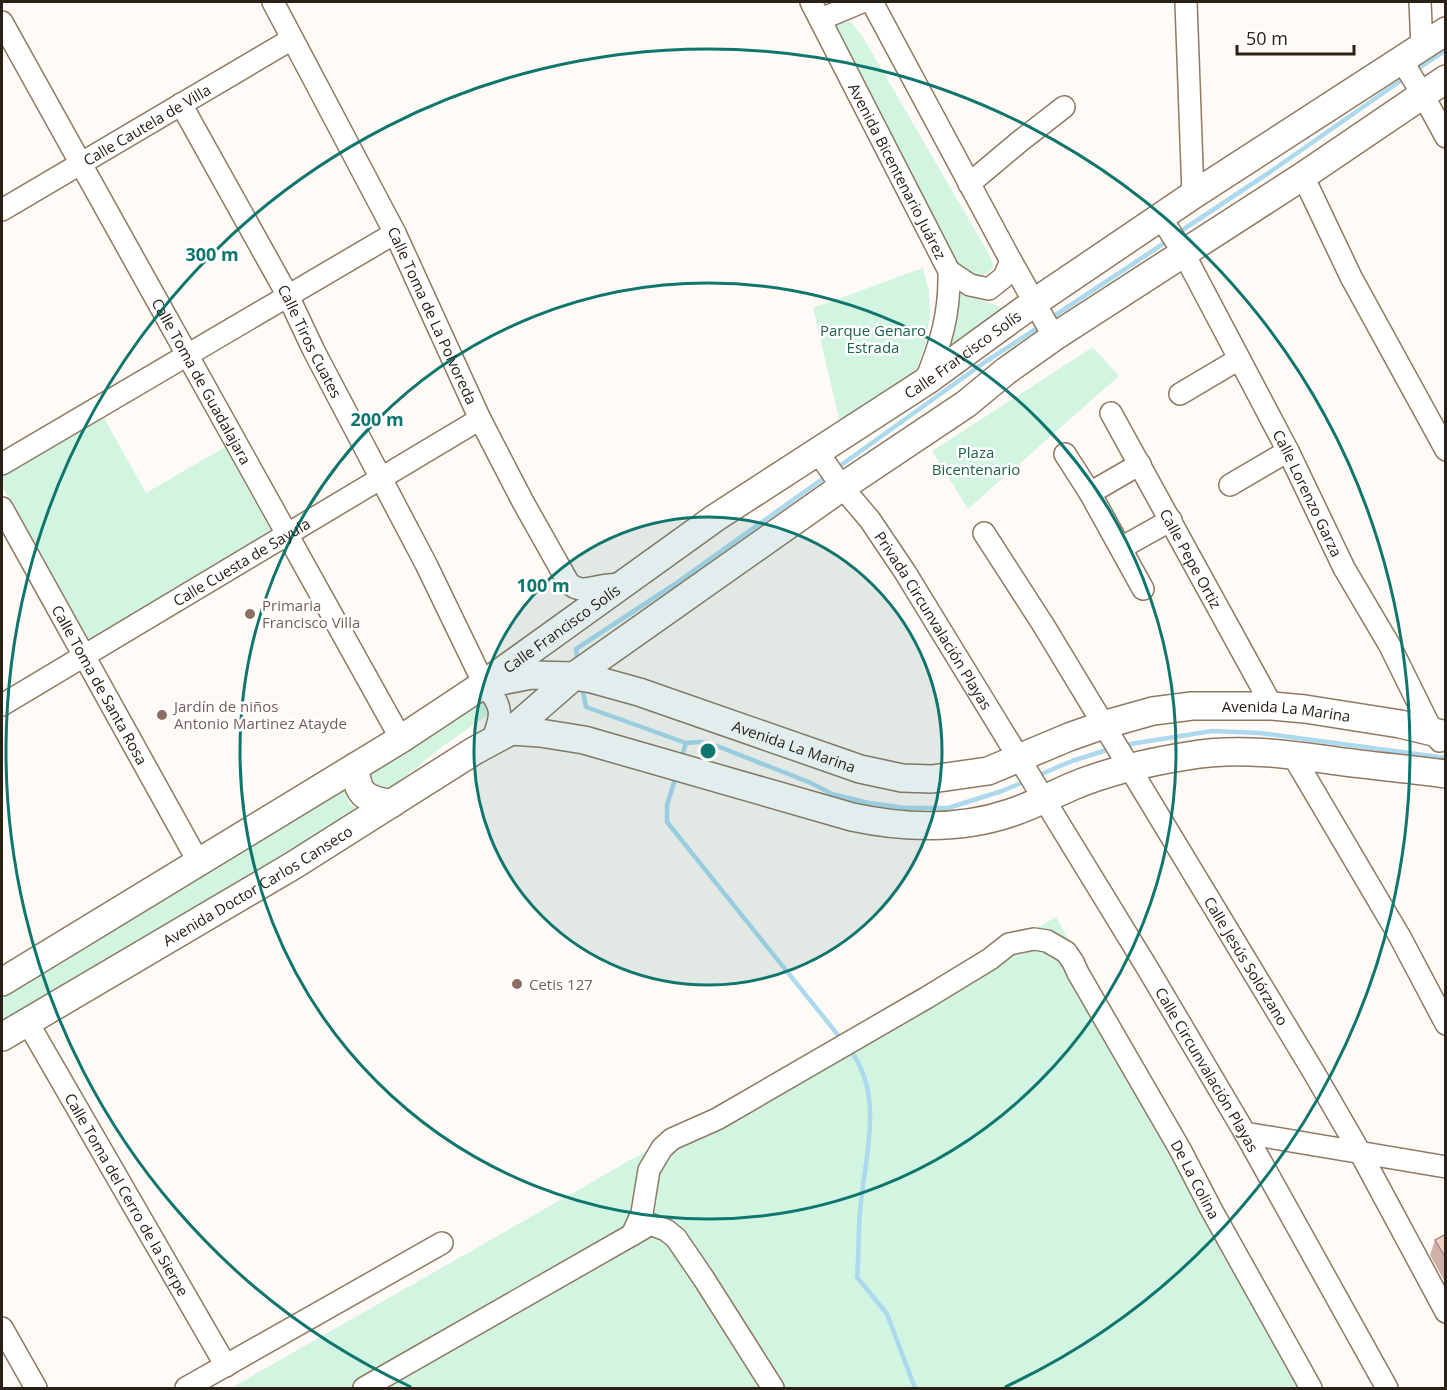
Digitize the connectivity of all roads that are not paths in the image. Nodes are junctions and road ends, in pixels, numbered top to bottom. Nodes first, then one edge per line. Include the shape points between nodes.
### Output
1 (273, 2) edge
2 (862, 2) edge
3 (872, 2) edge
4 (1186, 2) edge
5 (1420, 2) edge
6 (816, 10) edge
7 (2, 22) edge
8 (1446, 31) edge
9 (291, 39) junction
10 (1412, 54) junction
11 (1446, 79) edge
12 (1423, 95) junction
13 (181, 104) junction
14 (1064, 107) dead end
15 (1446, 137) edge
16 (80, 163) junction
17 (1302, 176) junction
18 (969, 184) junction
19 (1193, 195) junction
20 (2, 210) edge
21 (1161, 218) junction
22 (395, 233) junction
23 (1183, 252) junction
24 (1011, 261) junction
25 (949, 271) junction
26 (288, 296) junction
27 (1035, 302) junction
28 (1054, 337) junction
29 (187, 355) junction
30 (1239, 359) junction
31 (925, 382) junction
32 (1180, 394) dead end
33 (1111, 413) dead end
34 (480, 419) junction
35 (1446, 450) edge
36 (817, 451) junction
37 (1288, 451) junction
38 (1065, 454) dead end
39 (2, 464) edge
40 (1140, 464) junction
41 (381, 478) junction
42 (1230, 485) dead end
43 (842, 487) junction
44 (1090, 493) junction
45 (2, 508) edge
46 (1171, 520) junction
47 (984, 533) dead end
48 (287, 535) junction
49 (1121, 548) junction
50 (1143, 590) dead end
51 (611, 591) junction
52 (84, 656) junction
53 (580, 672) junction
54 (484, 684) junction
55 (2, 705) edge
56 (1272, 705) junction
57 (1103, 725) junction
58 (501, 736) junction
59 (1442, 738) edge
60 (401, 740) junction
61 (1292, 754) junction
62 (1017, 758) junction
63 (356, 766) junction
64 (1130, 768) junction
65 (1446, 774) edge
66 (1044, 799) junction
67 (391, 804) junction
68 (199, 863) junction
69 (2, 982) edge
70 (28, 1023) junction
71 (1446, 1024) edge
72 (2, 1037) edge
73 (1245, 1133) junction
74 (1361, 1154) junction
75 (1446, 1167) edge
76 (640, 1226) junction
77 (441, 1243) dead end
78 (1446, 1312) edge
79 (2, 1328) edge
80 (226, 1366) junction
81 (36, 1389) edge
82 (186, 1389) edge
83 (364, 1389) edge
84 (773, 1389) edge
85 (1311, 1389) edge
86 (1387, 1389) edge

1 - 9 street, Calle Toma de La Polvoreda
2 - 6 street
3 - 18 street
4 - 19 street
5 - 10 street
6 - 25 street, Avenida Bicentenario Juárez
7 - 16 street, Calle Toma de Guadalajara
8 - 10 main road, Calle Francisco Solís
9 - 13 street, Calle Cautela de Villa
9 - 22 street, Calle Toma de La Polvoreda
10 - 12 street
10 - 19 main road, Calle Francisco Solís
11 - 12 main road
12 - 15 street
12 - 17 main road
13 - 16 street, Calle Cautela de Villa
13 - 26 street, Calle Tiros Cuates
14 - 18 street
16 - 20 street, Calle Cautela de Villa
16 - 29 street, Calle Toma de Guadalajara
17 - 23 main road
17 - 35 street
18 - 24 street
19 - 21 main road, Calle Francisco Solís
21 - 23 street, Calle Lorenzo Garza
21 - 27 main road, Calle Francisco Solís
22 - 26 street
22 - 34 street, Calle Toma de La Polvoreda
23 - 28 main road
23 - 30 street, Calle Lorenzo Garza
24 - 25 street via 1004,277 989,289 970,285
24 - 27 street
25 - 31 street, Avenida Bicentenario Juárez via 947,316
26 - 29 street
26 - 41 street, Calle Tiros Cuates
27 - 28 street
27 - 31 main road, Calle Francisco Solís
28 - 43 main road via 966,404
29 - 39 street
29 - 48 street, Calle Toma de Guadalajara
30 - 32 street
30 - 37 street, Calle Lorenzo Garza
31 - 36 main road, Calle Francisco Solís
33 - 40 street, Calle Pepe Ortiz
34 - 41 street, Calle Cuesta de Sayula
34 - 51 street, Calle Toma de La Polvoreda via 568,582 573,588 583,589 610,583
36 - 43 street, Privada Circunvalación Playas
36 - 51 main road, Calle Francisco Solís
37 - 42 street
37 - 59 street, Calle Lorenzo Garza via 1344,568
38 - 44 street
40 - 44 street
40 - 46 street, Calle Pepe Ortiz
41 - 48 street, Calle Cuesta de Sayula
41 - 54 street, Calle Tiros Cuates
43 - 53 main road
43 - 62 street, Privada Circunvalación Playas via 905,572
44 - 49 street
45 - 52 street, Calle Toma de Santa Rosa
46 - 49 street
46 - 56 street, Calle Pepe Ortiz
47 - 57 street
48 - 52 street, Calle Cuesta de Sayula
48 - 60 street, Calle Toma de Guadalajara
49 - 50 street
51 - 54 main road, Calle Francisco Solís
52 - 55 street, Calle Cuesta de Sayula
52 - 68 street, Calle Toma de Santa Rosa
53 - 54 main road, Avenida La Marina via 531,675
53 - 58 main road
53 - 62 main road, Avenida La Marina via 860,769 902,778 963,776 988,771
54 - 58 street, Calle Tiros Cuates via 500,710
54 - 60 main road
56 - 57 main road, Avenida La Marina via 1192,706 1153,711
56 - 59 main road, Avenida La Marina via 1400,723
57 - 62 main road, Avenida La Marina
57 - 64 street
58 - 66 main road via 563,736 604,744 880,823 940,825 983,820
58 - 67 main road, Avenida Doctor Carlos Canseco
60 - 63 main road
61 - 64 main road via 1227,751
61 - 65 main road
61 - 71 street via 1400,937
62 - 66 street, Calle Circunvalación Playas
63 - 67 main road via 358,788 364,795
63 - 68 main road
64 - 66 main road
64 - 74 street, Calle Jesús Solórzano
66 - 73 street, Calle Circunvalación Playas
67 - 70 main road, Avenida Doctor Carlos Canseco
68 - 69 main road
70 - 72 main road, Avenida Doctor Carlos Canseco
70 - 80 street, Calle Toma del Cerro de la Sierpe
73 - 74 street
73 - 86 street, Calle Circunvalación Playas
74 - 75 street
74 - 78 street, Calle Jesús Solórzano
76 - 83 street
76 - 84 street via 671,1233 676,1238
76 - 85 street, De La Colina via 663,1167 689,1133 990,959 1026,949 1046,951 1078,973
77 - 80 street
79 - 81 street
80 - 82 street

